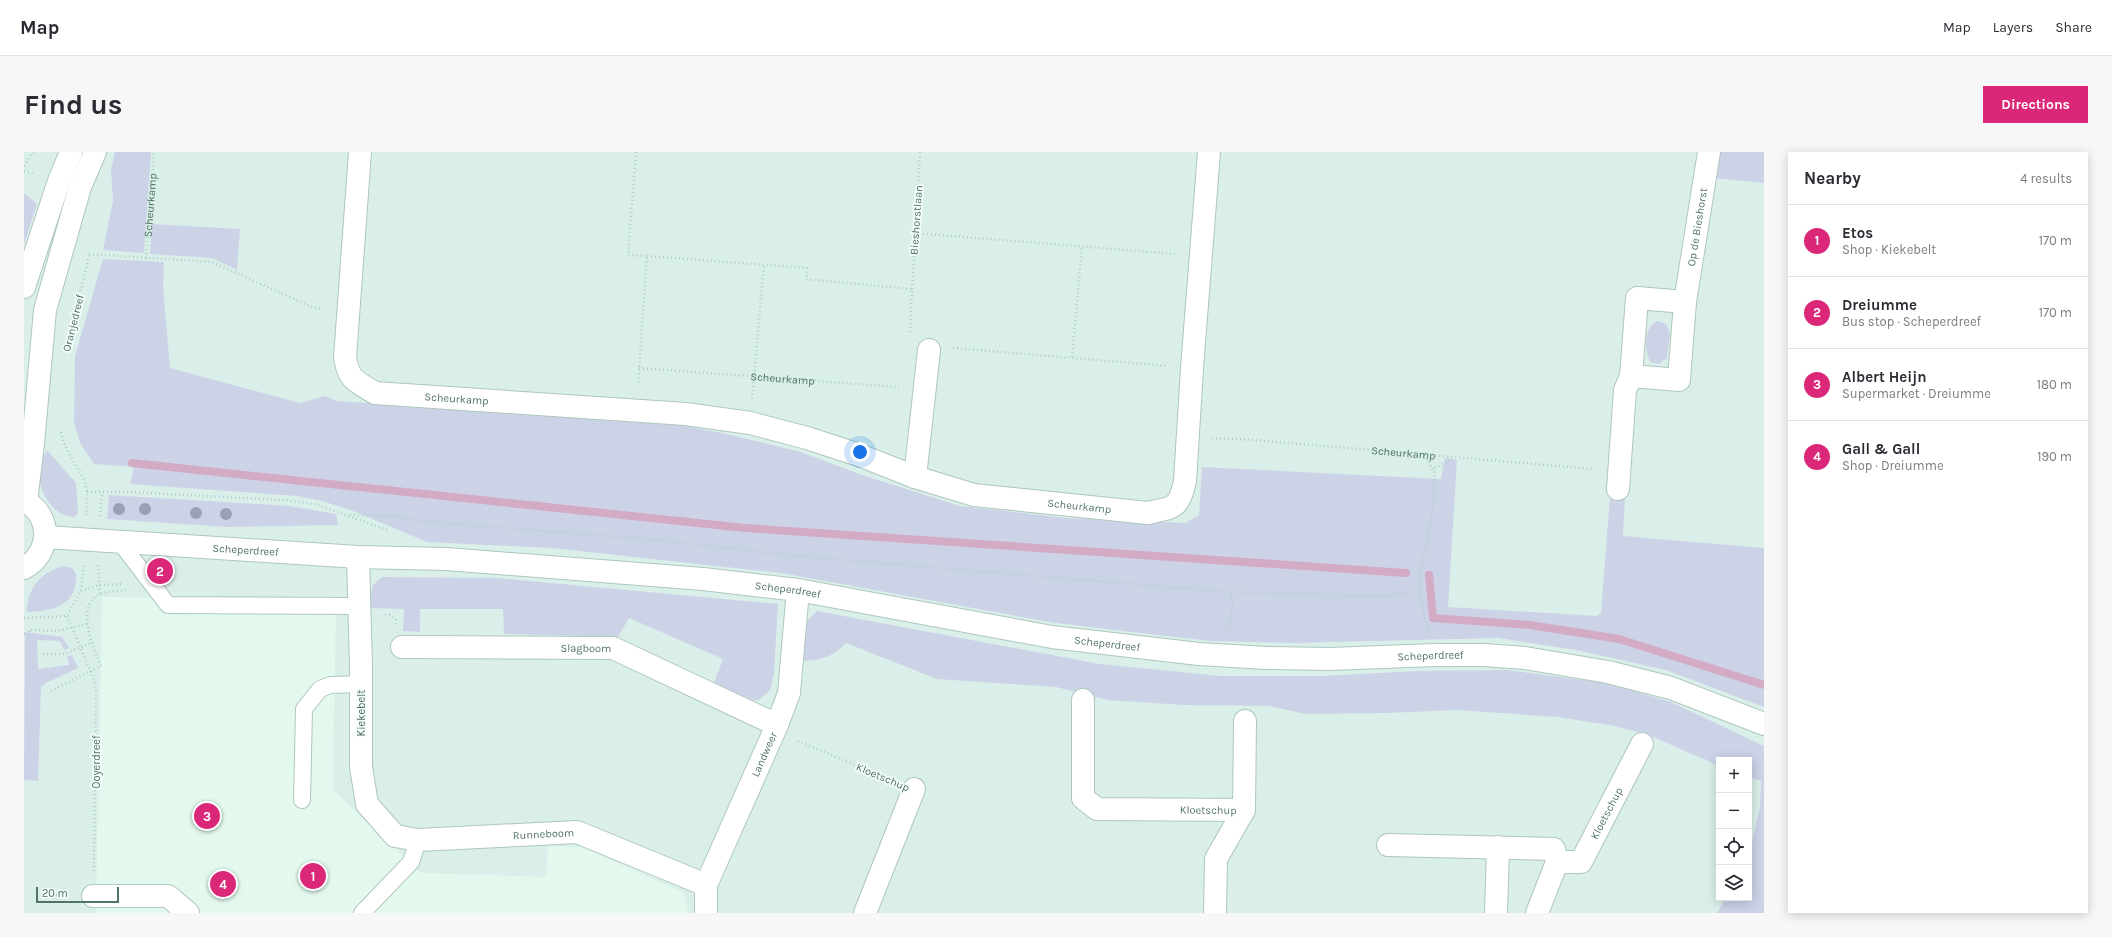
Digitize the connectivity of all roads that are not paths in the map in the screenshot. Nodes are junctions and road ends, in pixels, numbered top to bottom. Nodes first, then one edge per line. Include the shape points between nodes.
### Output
1 (71, 152) edge
2 (95, 152) edge
3 (360, 152) edge
4 (1210, 152) edge
5 (1709, 152) edge
6 (24, 287) edge
7 (1685, 302) junction
8 (930, 350) road end
9 (1631, 376) junction
10 (915, 477) junction
11 (1618, 480) road end
12 (25, 501) edge
13 (46, 537) junction
14 (120, 541) junction
15 (358, 557) junction
16 (24, 568) edge
17 (798, 590) junction
18 (359, 606) junction
19 (402, 647) dead end
20 (361, 684) junction
21 (1083, 700) dead end
22 (1245, 721) dead end
23 (1764, 724) edge
24 (775, 728) junction
25 (1642, 744) dead end
26 (914, 789) road end
27 (302, 800) dead end
28 (1244, 810) junction
29 (418, 840) junction
30 (1388, 845) dead end
31 (1498, 847) junction
32 (1557, 862) junction
33 (706, 884) junction
34 (93, 896) road end
35 (188, 913) edge
36 (362, 913) edge
37 (706, 913) edge
38 (865, 913) edge
39 (1215, 913) edge
40 (1496, 913) edge
41 (1537, 913) edge

1 - 6 street
2 - 12 street via 80,187 45,310 33,444
3 - 10 street, Scheurkamp via 345,358 347,373 375,393 686,414 750,423 780,429
4 - 10 street, Scheurkamp via 1182,498 1172,508 1148,513 974,495
5 - 7 street, Op de Bieshorst
7 - 9 street, Op de Bieshorst via 1679,380
7 - 9 street via 1637,298
8 - 10 street
9 - 11 street via 1624,390
12 - 13 street via 39,513
13 - 14 street, Scheperdreef
13 - 16 street via 40,554
14 - 15 street, Scheperdreef
14 - 18 lane via 168,605
15 - 17 street, Scheperdreef via 519,564 703,579
15 - 18 street, Kiekebelt
17 - 23 street, Scheperdreef via 1052,637 1117,646 1224,656 1330,659 1484,655 1525,658 1608,672 1671,688
17 - 24 street, Landweer via 789,693
18 - 20 street, Kiekebelt
19 - 24 street, Slagboom via 613,648
20 - 27 lane via 330,685 320,689 304,709
20 - 29 street, Kiekebelt via 361,767 367,804 395,836
21 - 28 street, Kloetschup via 1083,798 1097,809
22 - 28 street, Kloetschup
24 - 33 street, Landweer
25 - 32 street, Kloetschup via 1581,862
26 - 38 street, Kloetschup
28 - 39 street, Kloetschup via 1216,859
29 - 33 street, Runneboom via 577,832
29 - 36 lane via 410,862
30 - 31 street
31 - 32 street via 1554,849
31 - 40 street
32 - 41 street
33 - 37 street, Landweer
34 - 35 street via 168,896

